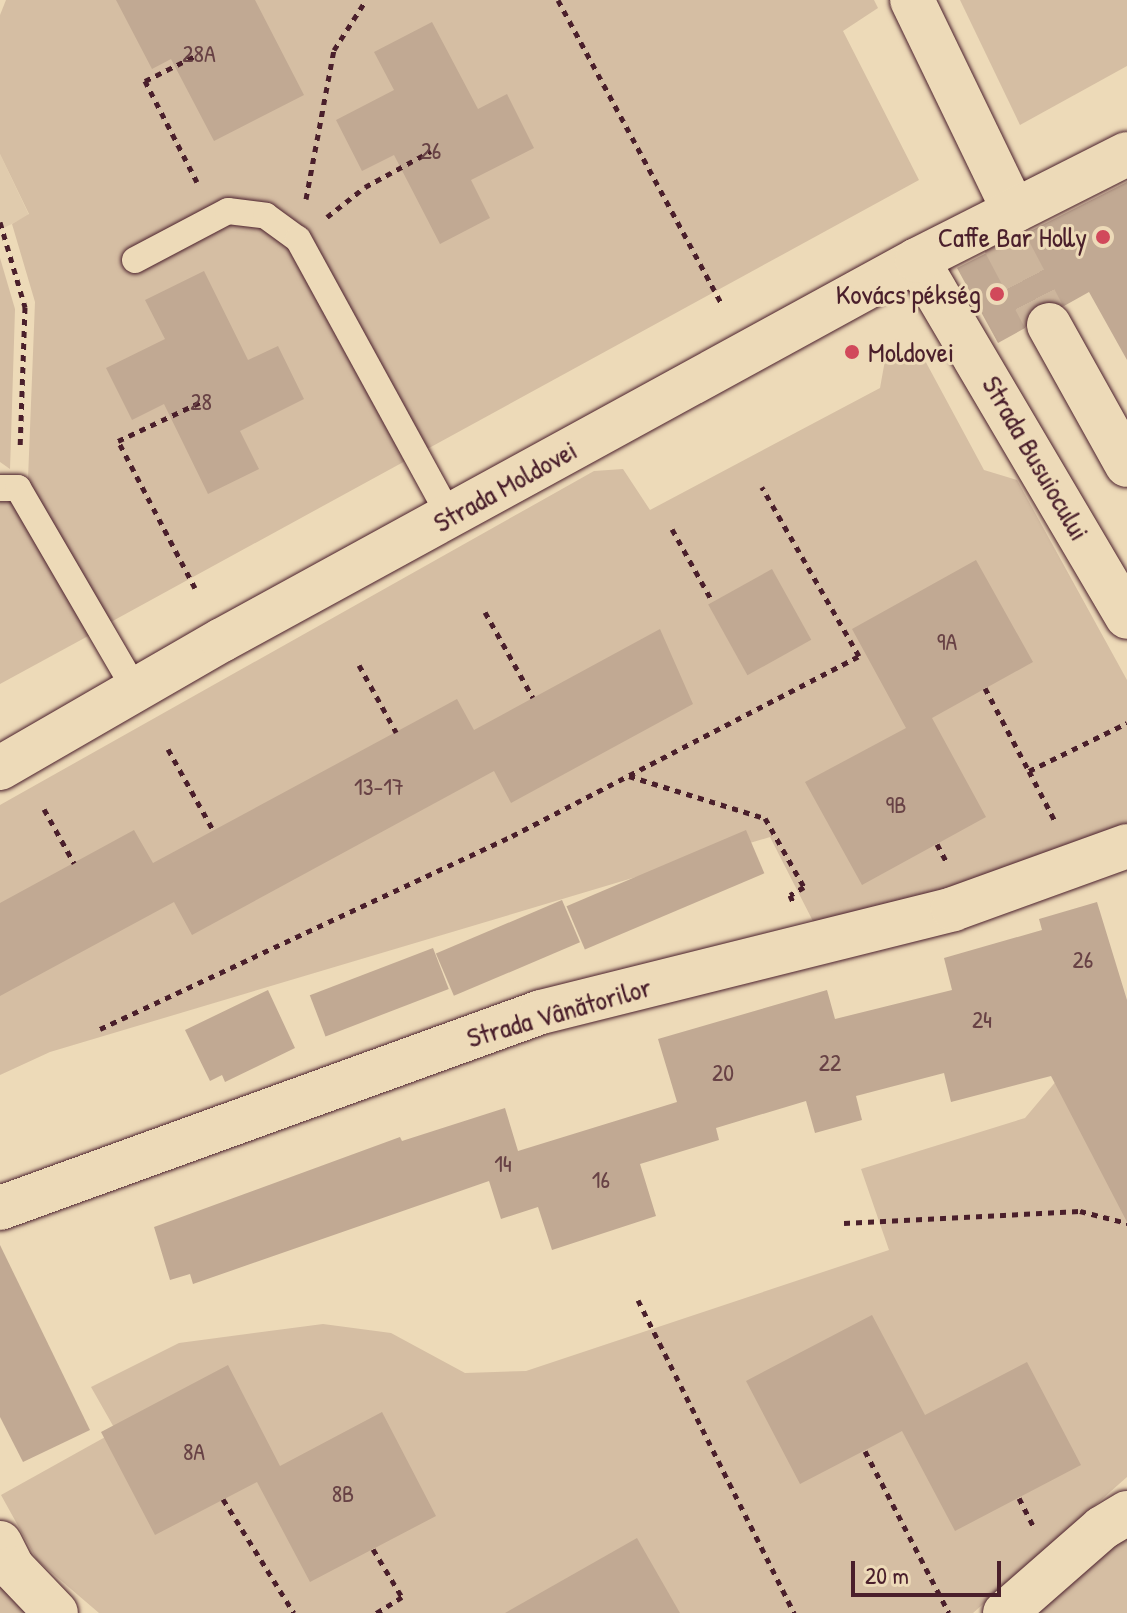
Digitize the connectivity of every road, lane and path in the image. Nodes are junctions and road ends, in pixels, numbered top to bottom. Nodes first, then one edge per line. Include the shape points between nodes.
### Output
1 (366, 0) edge
2 (558, 0) edge
3 (912, 0) edge
4 (199, 54) dead end
5 (431, 151) dead end
6 (1127, 154) edge
7 (216, 217) junction
8 (0, 222) edge
9 (1006, 229) junction
10 (298, 239) junction
11 (135, 260) dead end
12 (917, 260) junction
13 (722, 305) dead end
14 (1046, 320) tunnel mouth
15 (201, 402) dead end
16 (1127, 465) edge
17 (762, 487) dead end
18 (9, 488) edge
19 (450, 517) junction
20 (672, 529) dead end
21 (195, 588) dead end
22 (712, 601) dead end
23 (485, 612) dead end
24 (1127, 617) edge
25 (359, 665) dead end
26 (985, 688) dead end
27 (136, 691) junction
28 (533, 698) dead end
29 (1127, 723) edge
30 (396, 732) dead end
31 (168, 749) dead end
32 (0, 768) edge
33 (1029, 771) junction
34 (628, 776) junction
35 (44, 809) dead end
36 (1058, 826) dead end
37 (213, 830) dead end
38 (1127, 846) edge
39 (74, 863) dead end
40 (790, 895) dead end
41 (100, 1029) dead end
42 (0, 1208) edge
43 (844, 1223) dead end
44 (1127, 1223) edge
45 (638, 1300) dead end
46 (865, 1451) dead end
47 (223, 1499) dead end
48 (1127, 1513) edge
49 (0, 1543) edge
50 (373, 1549) dead end
51 (56, 1613) edge
52 (294, 1613) edge
53 (376, 1613) edge
54 (794, 1613) edge
55 (949, 1613) edge
56 (1005, 1613) edge

1 - 10 path via 334,50
2 - 13 path
3 - 9 street
4 - 7 path via 145,81
5 - 10 path via 365,187
6 - 9 street, Strada Moldovei
7 - 10 lane via 228,211 266,216
7 - 11 lane
8 - 18 path via 25,307
9 - 12 street, Strada Moldovei
10 - 19 lane
12 - 19 street, Strada Moldovei
12 - 24 street, Strada Busuiocului
14 - 16 street
15 - 21 path via 118,441
17 - 34 path via 859,656
18 - 27 lane
19 - 27 street, Strada Moldovei
20 - 22 path
23 - 28 path
25 - 30 path
26 - 33 path
27 - 32 street, Strada Moldovei
29 - 33 path
31 - 37 path
33 - 36 path
34 - 40 path via 765,818 804,887
34 - 41 path
35 - 39 path
38 - 42 street, Strada Vânătorilor via 953,909 541,1012
43 - 44 path via 1080,1211
45 - 54 path
46 - 55 path
47 - 52 path
48 - 56 street via 1102,1528
49 - 51 street via 13,1568
50 - 53 path via 402,1597

